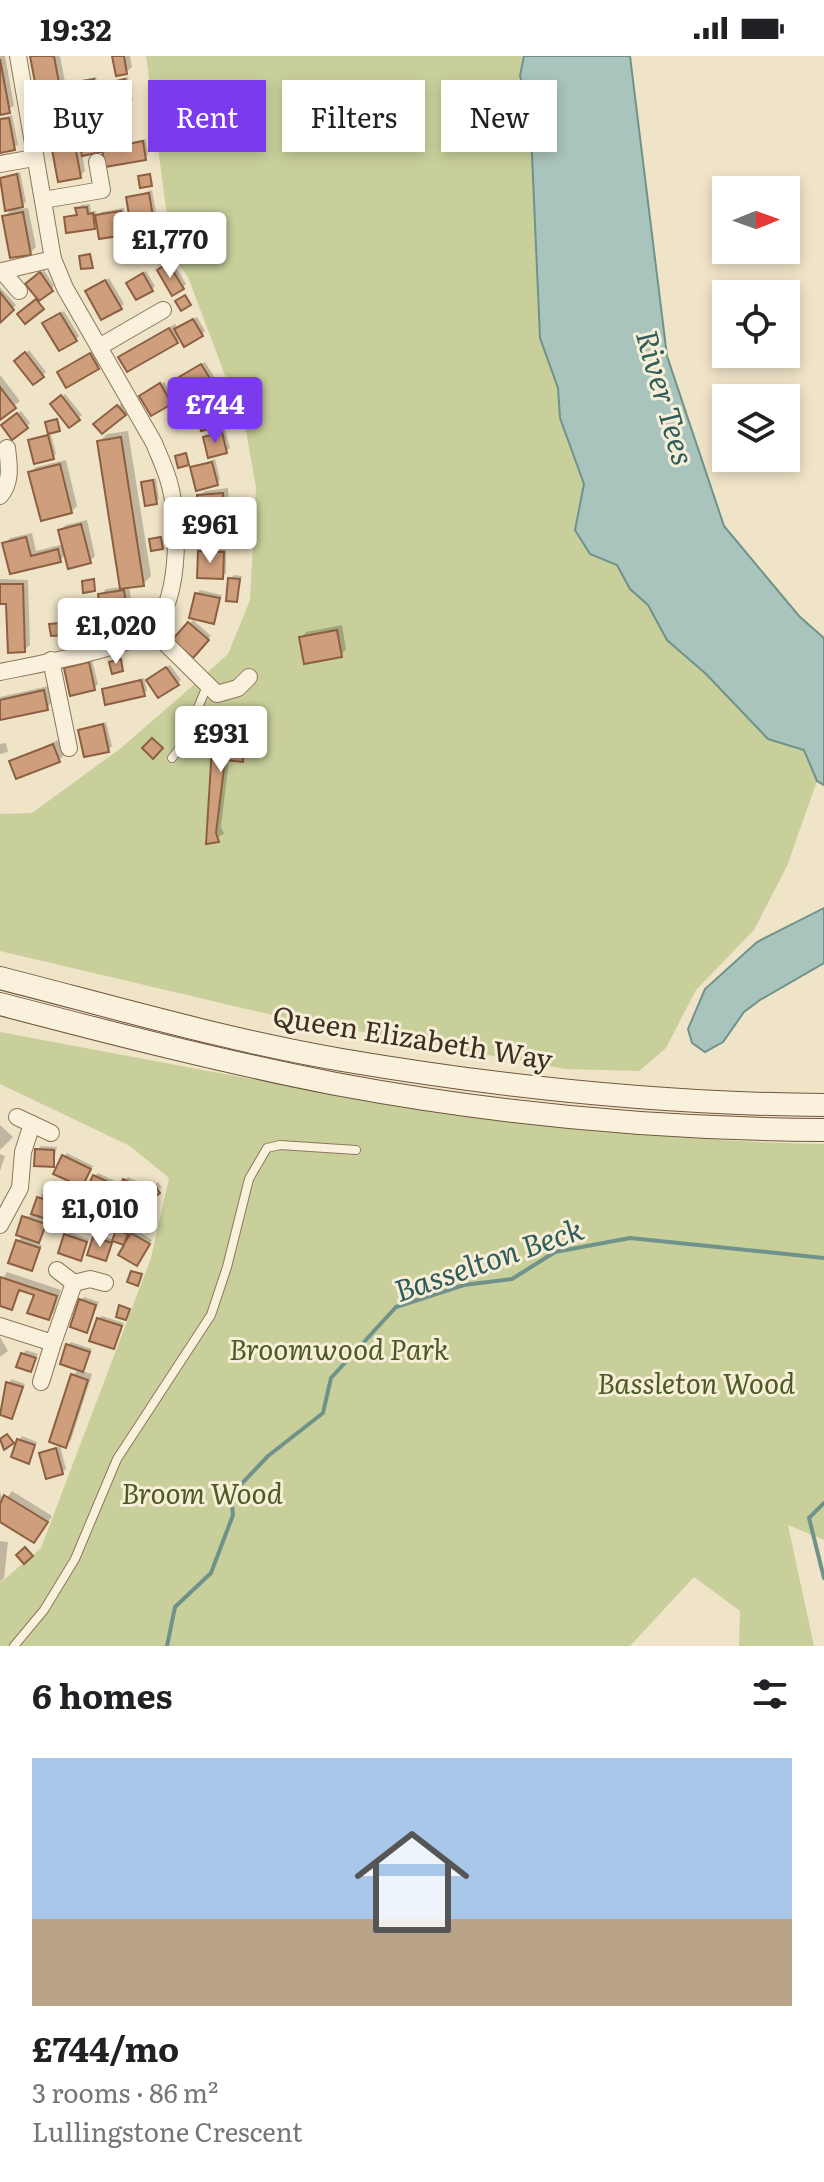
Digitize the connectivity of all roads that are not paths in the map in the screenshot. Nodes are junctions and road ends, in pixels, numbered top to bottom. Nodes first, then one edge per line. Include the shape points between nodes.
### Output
1 (18, 56) edge
2 (34, 158) junction
3 (97, 162) dead end
4 (0, 164) edge
5 (43, 200) junction
6 (53, 259) junction
7 (1, 270) edge
8 (19, 291) dead end
9 (163, 310) dead end
10 (99, 347) junction
11 (7, 448) dead end
12 (0, 496) edge
13 (151, 629) junction
14 (51, 660) junction
15 (0, 672) edge
16 (249, 677) dead end
17 (207, 686) junction
18 (69, 748) dead end
19 (172, 758) dead end
20 (0, 978) edge
21 (0, 1004) edge
22 (824, 1105) edge
23 (824, 1130) edge
24 (51, 1133) dead end
25 (356, 1150) dead end
26 (0, 1225) edge
27 (57, 1270) dead end
28 (74, 1283) junction
29 (105, 1283) dead end
30 (0, 1326) edge
31 (53, 1343) junction
32 (41, 1382) dead end
33 (14, 1646) edge

1 - 2 street
2 - 4 street
2 - 5 street
3 - 5 street via 102,190
5 - 6 street
6 - 7 street
6 - 10 street
7 - 8 street
9 - 10 street
10 - 13 street via 154,443 171,490 176,525 172,577 167,602
11 - 12 street via 10,472
13 - 14 street via 120,644
13 - 17 street
14 - 15 street
14 - 18 street
16 - 17 street via 238,688 217,694
17 - 19 lane
20 - 22 street, Queen Elizabeth Way via 341,1059 621,1097
21 - 23 street, Queen Elizabeth Way via 337,1084 484,1107 622,1121
24 - 26 street via 25,1120 20,1188
25 - 33 lane via 267,1148 249,1179 211,1315 117,1459 75,1559
27 - 28 street
28 - 29 street
28 - 31 street
30 - 31 street
31 - 32 street

